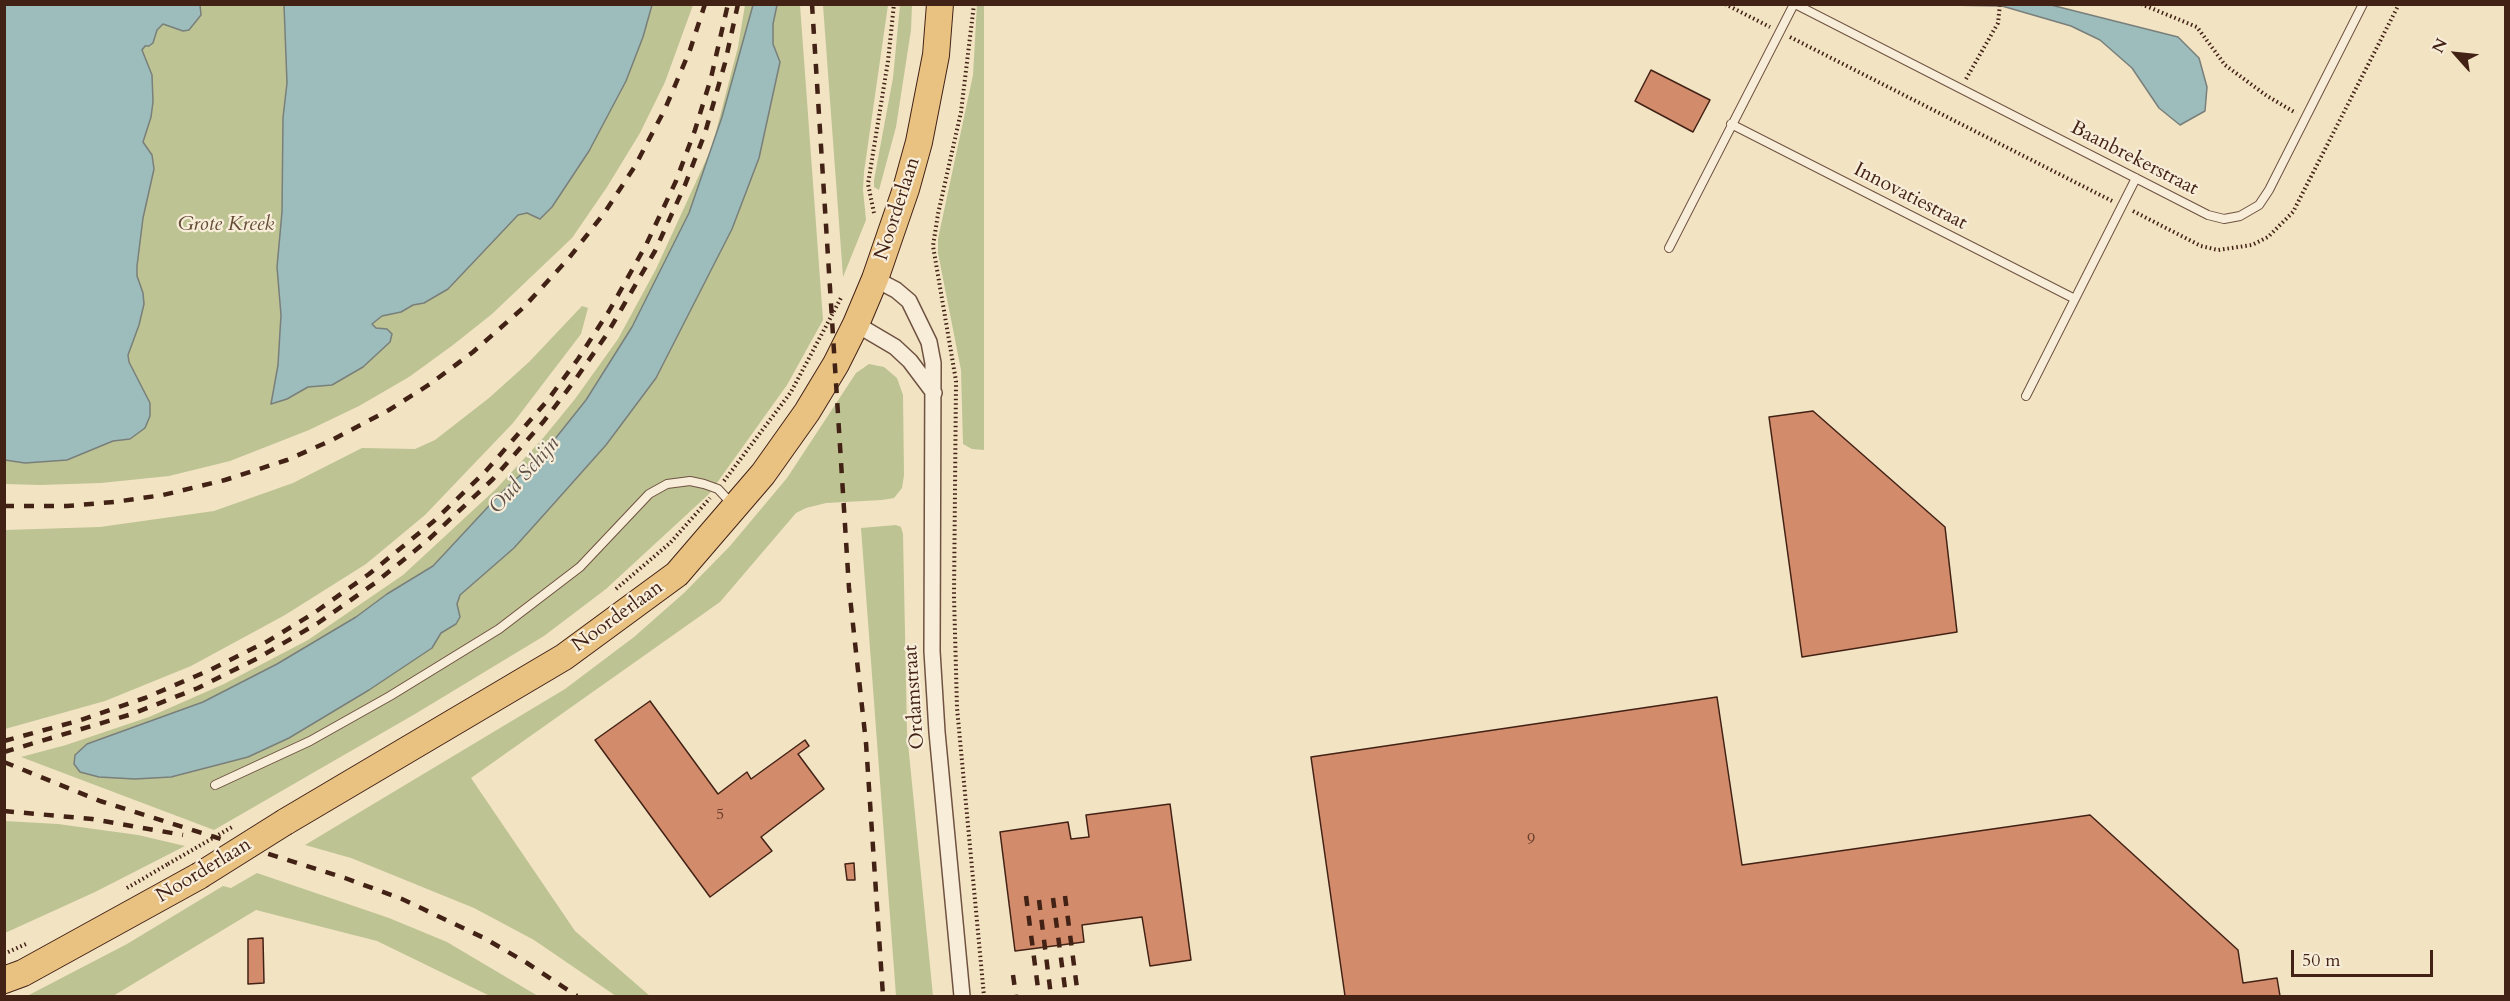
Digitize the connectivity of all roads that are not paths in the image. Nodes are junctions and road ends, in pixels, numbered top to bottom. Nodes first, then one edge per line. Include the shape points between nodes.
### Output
1 (940, 4) edge
2 (1795, 4) edge
3 (2363, 4) edge
4 (1731, 124) junction
5 (2136, 178) junction
6 (1669, 248) dead end
7 (874, 279) junction
8 (2075, 299) junction
9 (856, 324) junction
10 (934, 393) junction
11 (2026, 396) dead end
12 (736, 508) junction
13 (214, 785) dead end
14 (4, 980) edge
15 (962, 996) edge

1 - 7 main road, Noorderlaan via 936,55 919,142
2 - 4 lane
2 - 5 lane, Baanbrekerstraat
3 - 5 lane, Baanbrekerstraat via 2259,205 2240,216 2224,219 2208,215
4 - 6 lane
4 - 8 lane, Innovatiestraat
5 - 8 lane
7 - 9 main road, Noorderlaan
7 - 10 street, Ordamstraat via 909,301 919,319 929,342
8 - 11 lane
9 - 10 street via 895,347
9 - 12 main road, Noorderlaan via 807,412
10 - 15 street, Ordamstraat via 933,674
12 - 13 lane via 718,489 690,481 668,484 649,495 579,567 499,629 310,741
12 - 14 main road, Noorderlaan, bridge via 677,574 564,657 198,876

